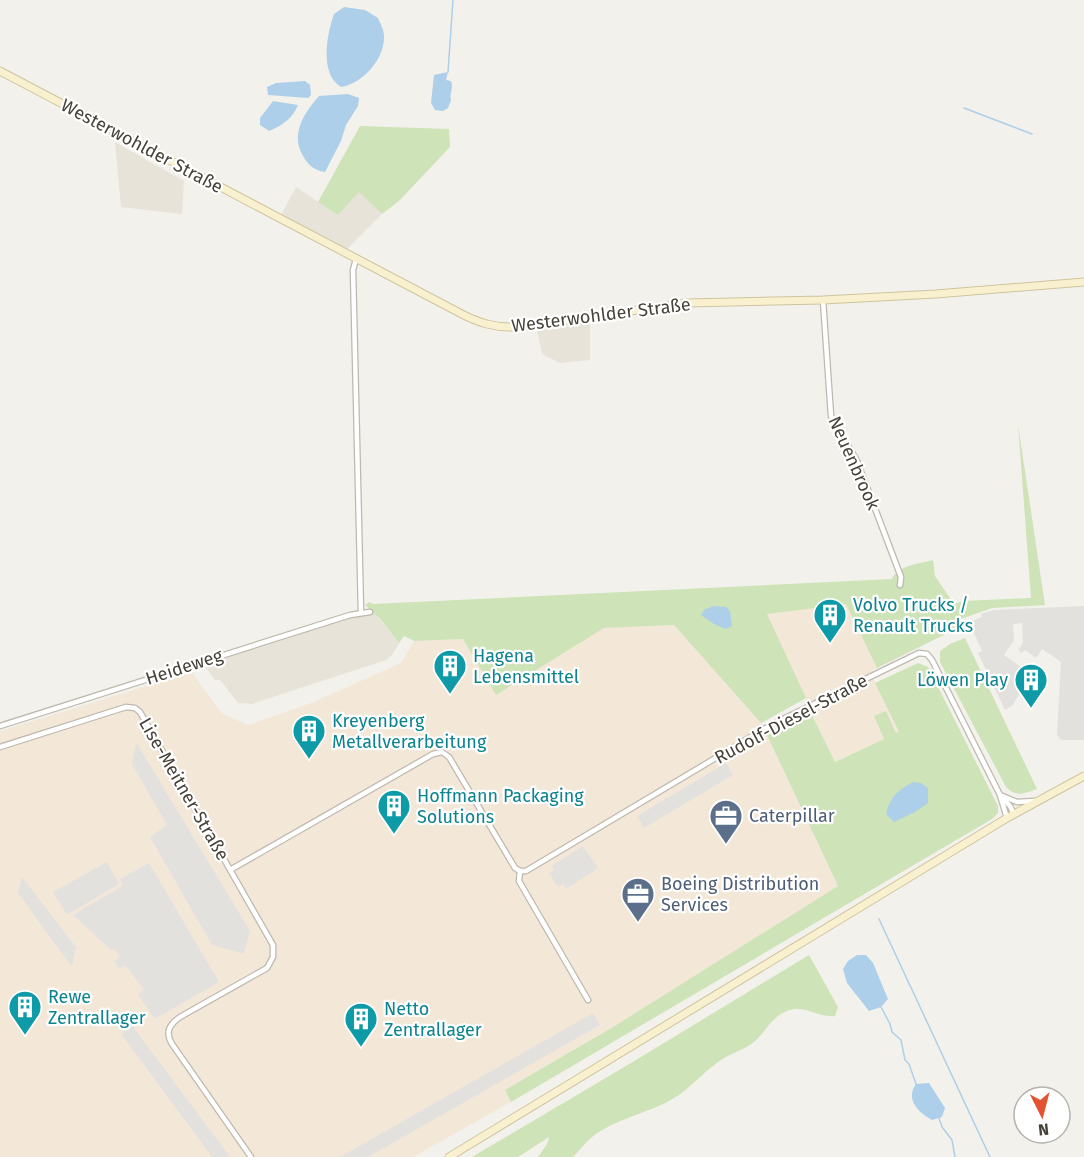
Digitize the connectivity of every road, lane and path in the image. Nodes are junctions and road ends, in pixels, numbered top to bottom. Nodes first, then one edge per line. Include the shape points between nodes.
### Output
1 (0, 71) edge
2 (356, 259) junction
3 (1084, 282) edge
4 (823, 300) junction
5 (900, 585) dead end
6 (361, 612) junction
7 (370, 612) dead end
8 (0, 726) edge
9 (0, 747) edge
10 (1084, 776) edge
11 (1000, 795) junction
12 (1038, 801) junction
13 (1011, 817) junction
14 (230, 870) junction
15 (520, 871) junction
16 (588, 1000) dead end
17 (251, 1157) edge
18 (449, 1157) edge

1 - 2 street, Westerwohlder Straße
2 - 4 street, Westerwohlder Straße via 473,320 500,327 687,303
2 - 6 street via 353,270
3 - 4 street, Westerwohlder Straße
4 - 5 street, Neuenbrook via 831,416 857,461 901,577
6 - 7 street, Heideweg
6 - 8 street, Heideweg
9 - 14 street, Lise-Meitner-Straße via 135,708
10 - 12 street
11 - 12 street via 1017,802
11 - 13 street, Rudolf-Diesel-Straße
11 - 15 street, Rudolf-Diesel-Straße via 932,660 919,652 771,725 532,868
12 - 13 street
13 - 18 street
14 - 15 street via 442,752 449,757
14 - 17 street via 270,938 273,957 267,968 176,1020 168,1035
15 - 16 street via 519,881

